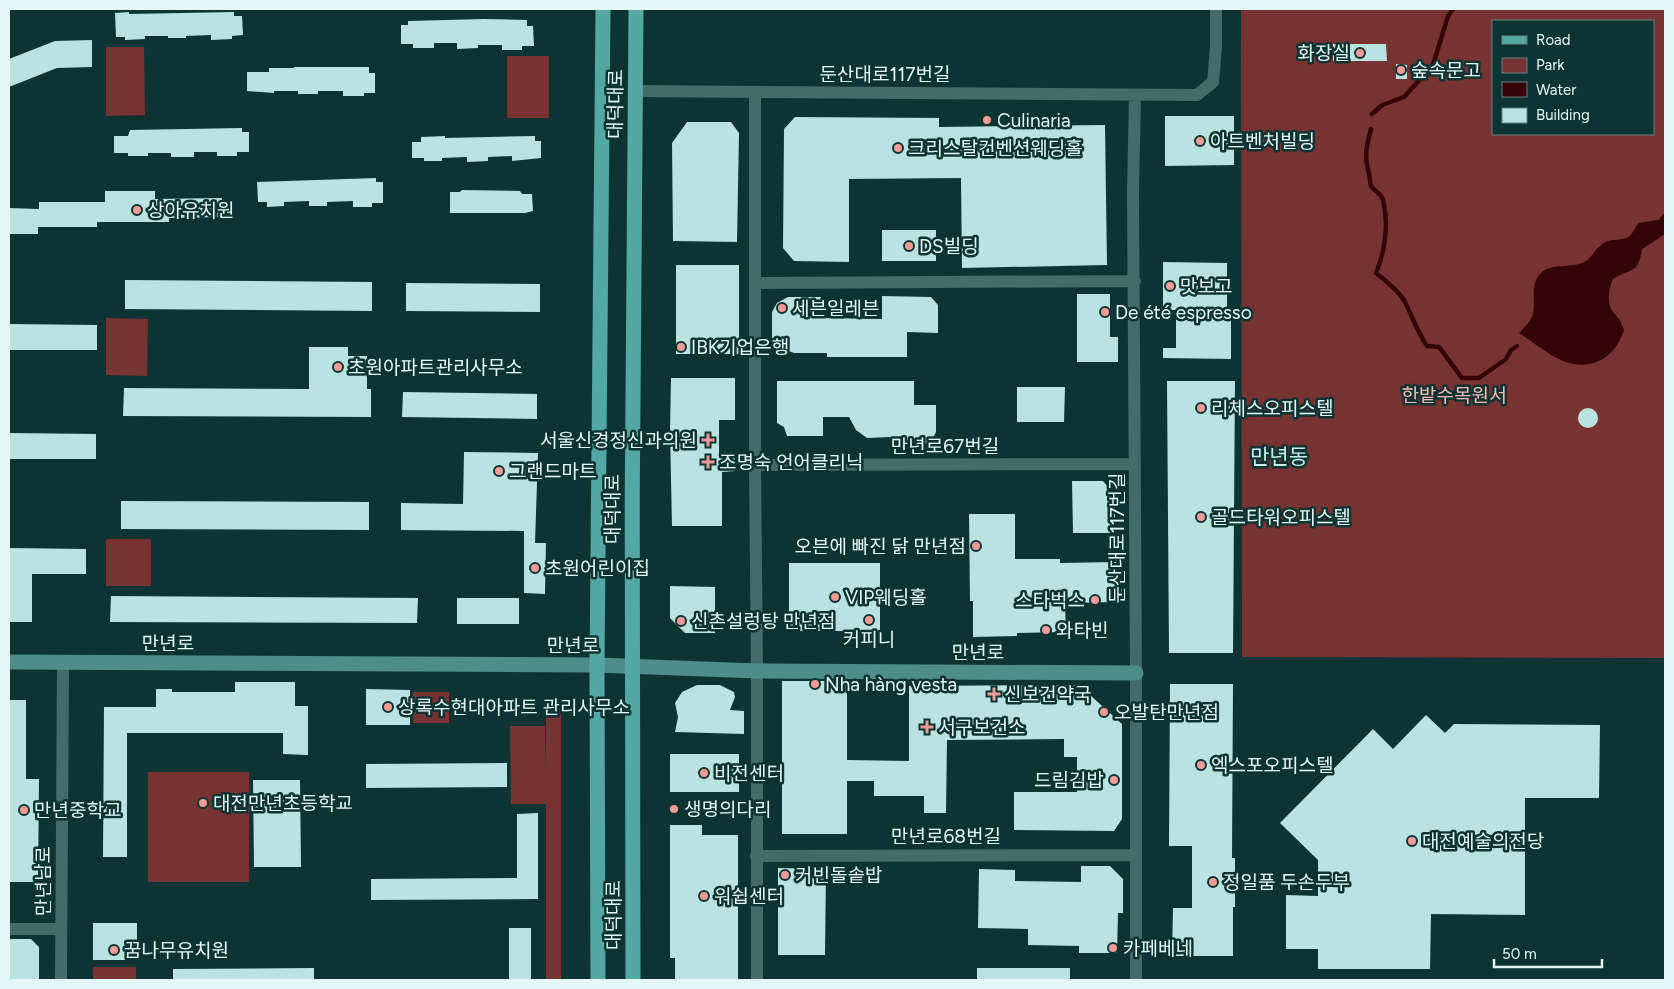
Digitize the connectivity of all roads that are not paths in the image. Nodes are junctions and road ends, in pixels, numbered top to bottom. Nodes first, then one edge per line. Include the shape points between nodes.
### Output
1 (603, 9) edge
2 (636, 9) edge
3 (1216, 9) edge
4 (635, 91) junction
5 (755, 92) junction
6 (1135, 95) junction
7 (1135, 281) junction
8 (755, 283) junction
9 (1135, 464) junction
10 (755, 465) junction
11 (9, 662) edge
12 (62, 662) junction
13 (597, 665) junction
14 (631, 666) junction
15 (757, 671) junction
16 (1136, 673) junction
17 (1136, 855) junction
18 (756, 856) junction
19 (9, 929) edge
20 (61, 929) junction
21 (61, 980) edge
22 (598, 980) edge
23 (633, 980) edge
24 (757, 980) edge
25 (1136, 980) edge

1 - 13 main road, 대덕대로
2 - 4 main road, 대덕대로
3 - 6 street, 둔산대로117번길 via 1212,82 1198,95
4 - 5 street, 둔산대로117번길
4 - 14 main road, 대덕대로
5 - 6 street, 둔산대로117번길
5 - 8 street
6 - 7 street, 둔산대로117번길
7 - 8 street
7 - 9 street, 둔산대로117번길
8 - 10 street
9 - 10 street, 만년로67번길
9 - 16 street, 둔산대로117번길
10 - 15 street
11 - 12 street, 만년로
12 - 13 street, 만년로
12 - 20 street, 만년남로
13 - 14 street, 만년로
13 - 22 main road, 대덕대로
14 - 15 street, 만년로
14 - 23 main road, 대덕대로
15 - 16 street, 만년로
15 - 18 street
16 - 17 street, 둔산대로117번길
17 - 18 street, 만년로68번길
17 - 25 street, 둔산대로117번길
18 - 24 street
19 - 20 street
20 - 21 street, 만년남로

